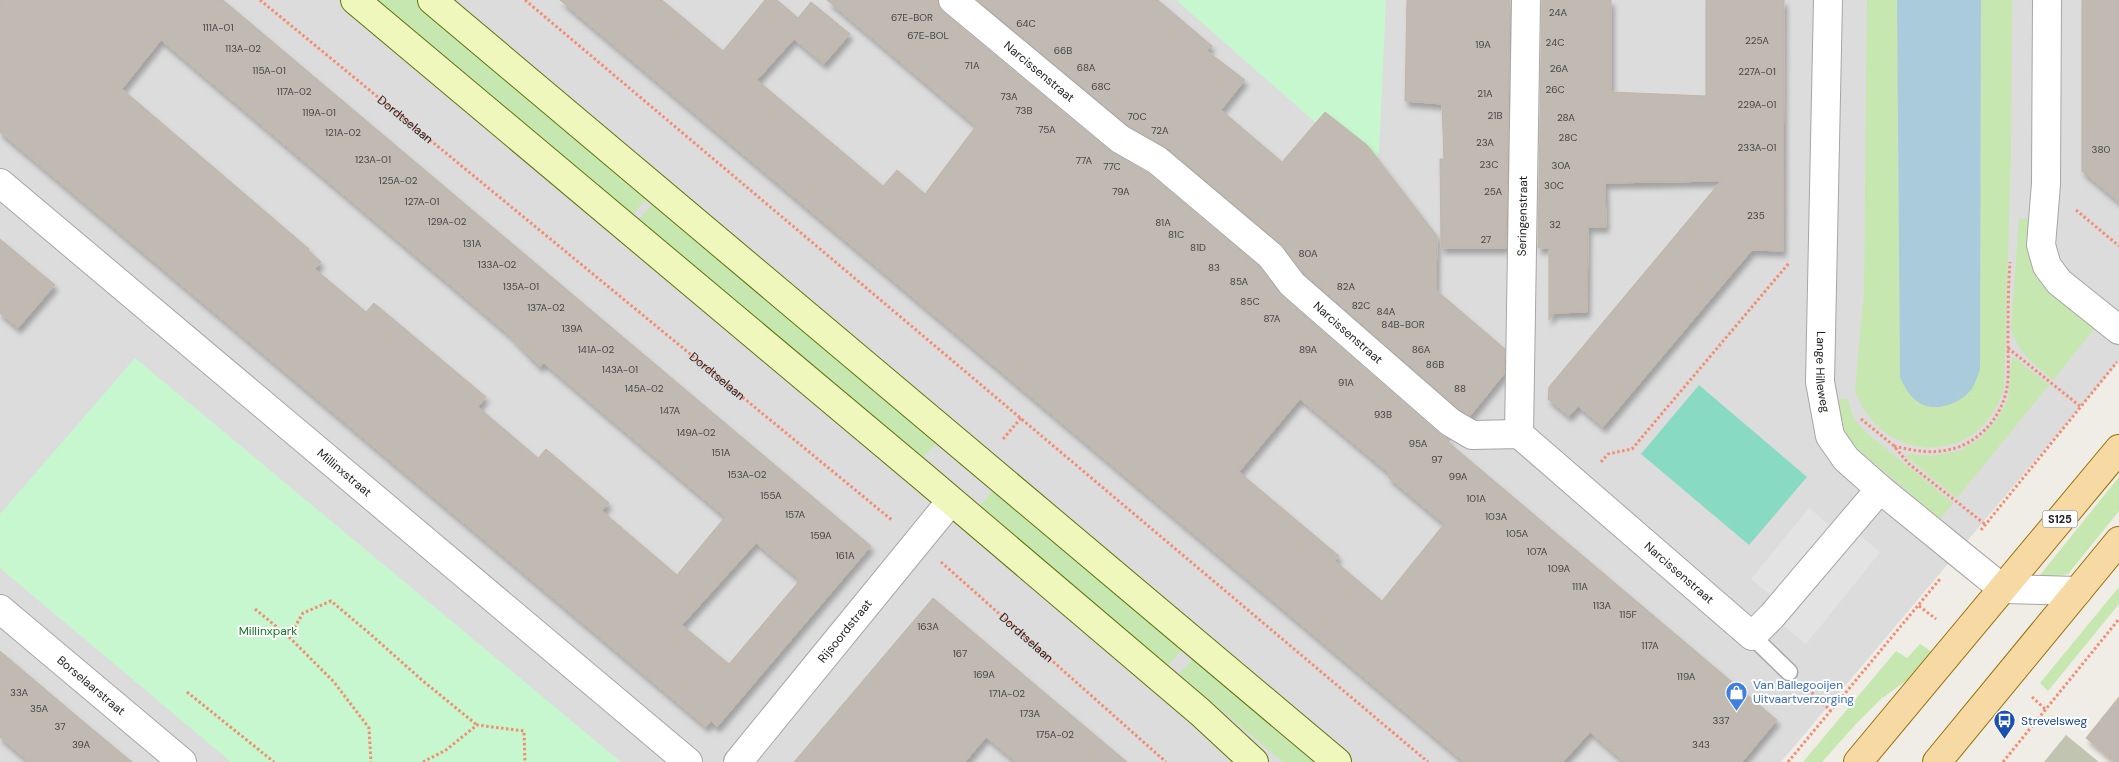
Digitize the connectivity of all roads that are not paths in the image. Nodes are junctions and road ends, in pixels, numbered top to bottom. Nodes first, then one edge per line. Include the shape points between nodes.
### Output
1 (356, 0) edge
2 (432, 0) edge
3 (953, 0) edge
4 (1526, 0) edge
5 (1828, 0) edge
6 (2047, 0) edge
7 (0, 183) edge
8 (2119, 330) edge
9 (1519, 434) junction
10 (2119, 449) edge
11 (1880, 489) junction
12 (951, 501) junction
13 (2119, 541) edge
14 (2003, 589) junction
15 (2078, 591) junction
16 (0, 609) edge
17 (1752, 636) junction
18 (1789, 672) dead end
19 (753, 757) edge
20 (182, 762) edge
21 (688, 762) edge
22 (1254, 762) edge
23 (1337, 762) edge
24 (1858, 762) edge
25 (1937, 762) edge

1 - 12 main road
2 - 23 main road
3 - 9 street, Narcissenstraat via 1120,139 1157,160 1271,256 1292,284 1450,422 1472,435
4 - 9 street, Seringenstraat
5 - 11 street, Lange Hilleweg via 1820,382 1830,436 1846,458
6 - 8 street via 2046,184 2041,245 2047,266 2059,282
7 - 21 street, Millinxstraat
9 - 17 street, Narcissenstraat
10 - 14 main road, S125
11 - 14 street, Lange Hilleweg
11 - 17 street
12 - 19 street, Rijsoordstraat
12 - 22 main road via 1200,712
13 - 15 main road
14 - 15 street
14 - 24 main road, S125
15 - 25 main road
16 - 20 street, Borselaarstraat
17 - 18 lane, Narcissenstraat

